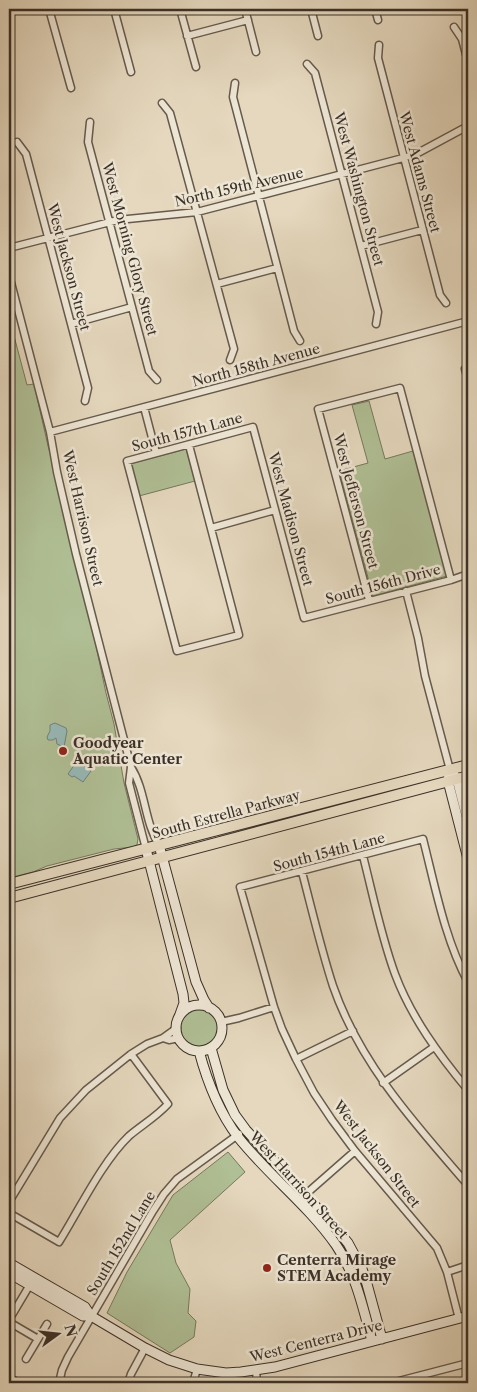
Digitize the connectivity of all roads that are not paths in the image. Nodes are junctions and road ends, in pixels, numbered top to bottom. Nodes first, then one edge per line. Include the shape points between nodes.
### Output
1 (49, 9) edge
2 (114, 9) edge
3 (180, 9) edge
4 (245, 9) edge
5 (311, 9) edge
6 (375, 9) edge
7 (248, 20) junction
8 (378, 20) dead end
9 (454, 27) dead end
10 (187, 36) junction
11 (318, 36) dead end
12 (379, 45) dead end
13 (256, 52) dead end
14 (468, 62) edge
15 (307, 64) dead end
16 (196, 68) dead end
17 (131, 72) dead end
18 (235, 83) dead end
19 (70, 88) dead end
20 (162, 103) dead end
21 (90, 122) dead end
22 (468, 126) edge
23 (17, 142) dead end
24 (404, 158) junction
25 (342, 174) junction
26 (258, 196) junction
27 (197, 212) junction
28 (109, 222) junction
29 (422, 230) junction
30 (48, 238) junction
31 (361, 246) junction
32 (9, 248) edge
33 (277, 268) junction
34 (9, 275) edge
35 (217, 284) junction
36 (446, 303) dead end
37 (132, 307) junction
38 (468, 321) edge
39 (71, 324) junction
40 (376, 324) dead end
41 (300, 341) dead end
42 (230, 360) dead end
43 (467, 368) edge
44 (157, 380) dead end
45 (468, 380) edge
46 (85, 401) dead end
47 (144, 407) junction
48 (253, 427) joint
49 (50, 432) junction
50 (189, 445) junction
51 (156, 453) junction
52 (275, 510) junction
53 (211, 528) junction
54 (468, 574) edge
55 (451, 580) junction
56 (406, 591) junction
57 (369, 600) junction
58 (304, 618) joint
59 (468, 765) edge
60 (131, 767) junction
61 (450, 770) junction
62 (468, 776) edge
63 (452, 780) junction
64 (468, 822) edge
65 (159, 845) junction
66 (146, 849) junction
67 (363, 856) junction
68 (163, 857) junction
69 (468, 859) edge
70 (149, 861) junction
71 (302, 872) junction
72 (35, 877) junction
73 (9, 884) edge
74 (240, 887) joint
75 (9, 890) edge
76 (9, 898) edge
77 (184, 939) junction
78 (170, 943) junction
79 (468, 982) edge
80 (274, 1007) junction
81 (209, 1008) junction
82 (179, 1017) junction
83 (221, 1022) junction
84 (177, 1028) junction
85 (353, 1031) junction
86 (163, 1038) junction
87 (179, 1038) junction
88 (434, 1046) junction
89 (211, 1048) junction
90 (199, 1051) junction
91 (130, 1054) junction
92 (296, 1059) junction
93 (383, 1082) junction
94 (468, 1090) edge
95 (246, 1130) junction
96 (237, 1136) junction
97 (355, 1151) junction
98 (468, 1186) edge
99 (301, 1197) junction
100 (9, 1202) edge
101 (9, 1213) edge
102 (9, 1263) edge
103 (468, 1265) edge
104 (447, 1272) junction
105 (9, 1274) edge
106 (32, 1282) junction
107 (91, 1316) junction
108 (464, 1318) edge
109 (9, 1321) edge
110 (47, 1324) dead end
111 (38, 1339) junction
112 (382, 1339) junction
113 (372, 1341) junction
114 (145, 1348) junction
115 (26, 1359) dead end
116 (468, 1363) edge
117 (197, 1369) junction
118 (256, 1370) junction
119 (59, 1383) edge
120 (128, 1383) edge
121 (193, 1383) edge
122 (257, 1383) edge
123 (391, 1383) edge

1 - 19 street
2 - 17 street
3 - 10 street
4 - 7 street
5 - 11 street
6 - 8 street
7 - 10 street
7 - 13 street
9 - 14 street via 462,39
10 - 16 street
12 - 24 street, West Adams Street via 378,58
15 - 25 street, West Washington Street via 315,73
18 - 26 street via 233,97
20 - 27 street via 170,113
21 - 28 street, West Morning Glory Street via 88,142
22 - 24 street, North 159th Avenue
23 - 30 street, West Jackson Street via 26,154
24 - 25 street, North 159th Avenue
24 - 29 street, West Adams Street
25 - 26 street, North 159th Avenue
25 - 31 street, West Washington Street
26 - 27 street, North 159th Avenue
26 - 33 street
27 - 28 street, North 159th Avenue
27 - 35 street
28 - 30 street, North 159th Avenue
28 - 37 street, West Morning Glory Street
29 - 31 street
29 - 36 street, West Adams Street via 440,295
30 - 32 street, North 159th Avenue
30 - 39 street, West Jackson Street
31 - 40 street, West Washington Street via 378,312
33 - 35 street
33 - 41 street via 294,331
34 - 49 street, West Harrison Street
35 - 42 street via 234,349
37 - 39 street
37 - 44 street, West Morning Glory Street via 149,371
38 - 47 street, North 158th Avenue
39 - 46 street, West Jackson Street via 88,388
43 - 45 street
47 - 49 street, North 158th Avenue
47 - 51 street
48 - 50 street, South 157th Lane
48 - 52 street, West Madison Street
49 - 60 street, West Harrison Street via 76,554
50 - 51 street, South 157th Lane
50 - 53 street
51 - 53 street, South 157th Lane via 127,461 177,651 239,635
52 - 53 street
52 - 58 street, West Madison Street
54 - 55 street, South 156th Drive
55 - 56 street, South 156th Drive
55 - 57 street, West Jefferson Street via 400,388 318,409
56 - 57 street, South 156th Drive
56 - 61 street
57 - 58 street, South 156th Drive
59 - 61 main road, South Estrella Parkway
60 - 65 street, West Harrison Street via 137,776 153,835
60 - 66 street, West Harrison Street via 129,783
61 - 63 street
61 - 65 main road, South Estrella Parkway
62 - 63 main road, South Estrella Parkway
63 - 64 street
63 - 68 main road, South Estrella Parkway
63 - 69 street
65 - 66 main road, South Estrella Parkway
65 - 68 street, West Harrison Street
66 - 70 street, West Harrison Street
66 - 72 main road, South Estrella Parkway
67 - 71 street, South 154th Lane
67 - 79 street, South 154th Lane via 423,840 446,925
67 - 88 street via 395,974 406,1000
68 - 70 main road, South Estrella Parkway
68 - 77 street, West Harrison Street
70 - 76 main road, South Estrella Parkway
70 - 78 street, West Harrison Street
71 - 74 street, South 154th Lane
71 - 85 street via 333,986
72 - 73 main road, South Estrella Parkway
72 - 75 main road via 27,884
74 - 80 street, West Jackson Street
77 - 78 street
77 - 81 street, West Harrison Street via 200,991
78 - 82 street, West Harrison Street via 183,994 184,1003
80 - 83 street
80 - 92 street, West Jackson Street
81 - 82 street via 189,1008
81 - 83 street
82 - 84 street
83 - 89 street via 220,1036
84 - 86 street
84 - 87 street
85 - 92 street
85 - 93 street
86 - 87 street
86 - 91 street
87 - 90 street via 185,1046
88 - 93 street
88 - 94 street
89 - 90 street
89 - 95 street, West Harrison Street via 223,1090
90 - 96 street, West Harrison Street via 222,1114
91 - 100 street via 86,1090 60,1118
91 - 101 street via 168,1104 116,1150 59,1242
92 - 97 street, West Jackson Street via 314,1093
93 - 98 street
95 - 96 street, South 152nd Lane
95 - 99 street, West Harrison Street
96 - 99 street, West Harrison Street
96 - 107 street, South 152nd Lane via 178,1179 164,1194
97 - 99 street
97 - 104 street, West Jackson Street via 437,1248
99 - 112 street, West Harrison Street via 348,1243 367,1284
99 - 113 street, West Harrison Street via 352,1272
102 - 106 street, West Centerra Drive
103 - 104 street
104 - 108 street, West Jackson Street
105 - 106 street, West Centerra Drive
106 - 107 street, West Centerra Drive via 83,1316
106 - 109 street
107 - 114 street, West Centerra Drive
107 - 119 street, South 152nd Lane via 68,1357
108 - 112 street, West Centerra Drive
109 - 111 street
110 - 111 street
111 - 115 street
112 - 113 street, West Centerra Drive
113 - 118 street, West Centerra Drive
114 - 117 street, West Centerra Drive
114 - 120 street
116 - 123 street
117 - 118 street, West Centerra Drive via 226,1373
117 - 121 street
118 - 122 street

